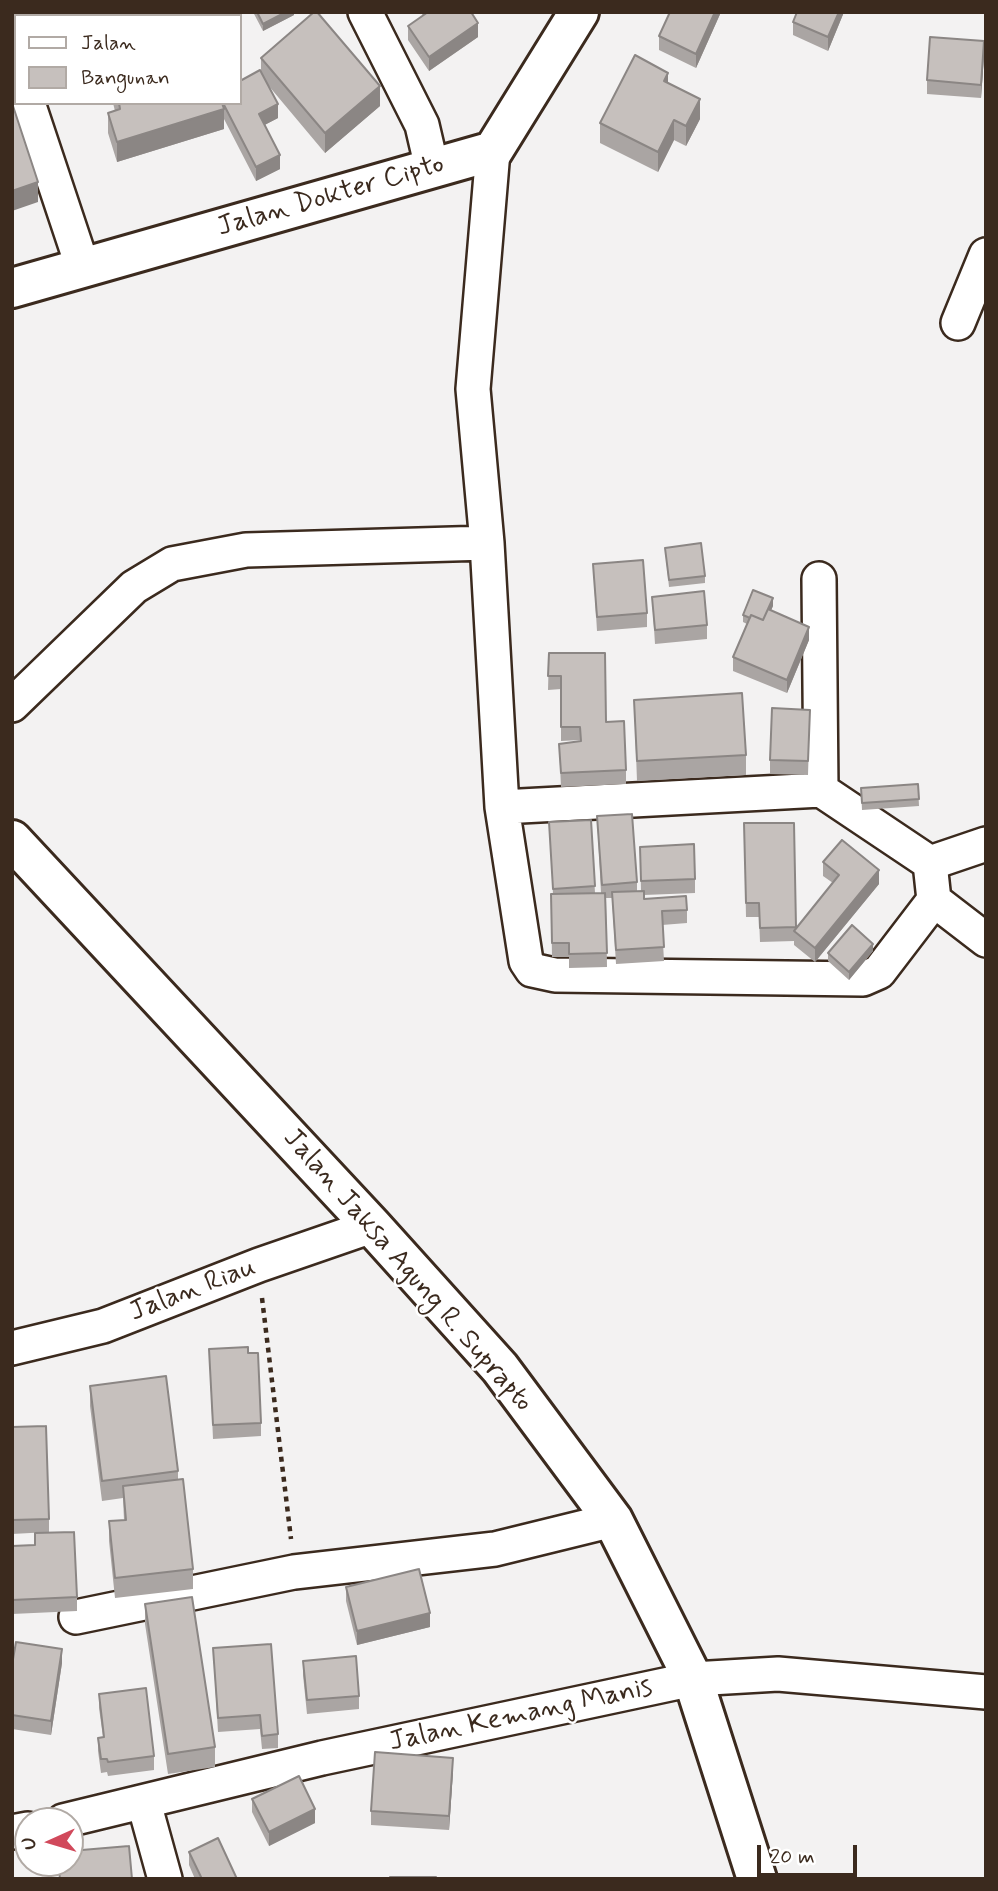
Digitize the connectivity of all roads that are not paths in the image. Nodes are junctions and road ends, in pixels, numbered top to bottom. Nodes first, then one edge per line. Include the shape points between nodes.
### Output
1 (365, 12) edge
2 (579, 12) edge
3 (29, 105) edge
4 (493, 151) junction
5 (432, 168) junction
6 (986, 255) edge
7 (83, 268) junction
8 (12, 288) edge
9 (958, 323) dead end
10 (486, 543) junction
11 (819, 579) dead end
12 (12, 705) edge
13 (821, 790) junction
14 (502, 807) junction
15 (12, 840) edge
16 (986, 844) edge
17 (930, 863) junction
18 (934, 900) junction
19 (986, 940) edge
20 (372, 1226) junction
21 (12, 1348) edge
22 (613, 1520) junction
23 (76, 1617) dead end
24 (694, 1679) junction
25 (986, 1692) edge
26 (144, 1804) junction
27 (84, 1817) edge
28 (165, 1879) edge
29 (757, 1879) edge

1 - 5 street via 422,125
2 - 4 main road
3 - 7 street
4 - 5 main road, Jalan Dokter Cipto
4 - 10 street via 473,389
5 - 7 main road, Jalan Dokter Cipto
6 - 9 street
7 - 8 main road, Jalan Dokter Cipto
10 - 12 street via 246,550 172,564 134,587
10 - 14 street
11 - 13 street
13 - 14 street
13 - 17 street
14 - 18 street via 522,950 532,970 543,974 863,979 878,972
15 - 20 main road, Jalan Jaksa Agung R. Suprapto
16 - 17 street
17 - 18 street
18 - 19 street
20 - 21 street, Jalan Riau via 103,1326
20 - 22 main road, Jalan Jaksa Agung R. Suprapto via 500,1368
22 - 23 street via 495,1549 294,1572
22 - 24 main road, Jalan Jaksa Agung R. Suprapto
24 - 25 street, Jalan Kemang Manis via 778,1674
24 - 26 street, Jalan Kemang Manis via 322,1759
24 - 29 main road, Jalan Jaksa Agung R. Suprapto
26 - 27 street, Jalan Kemang Manis
26 - 28 street

